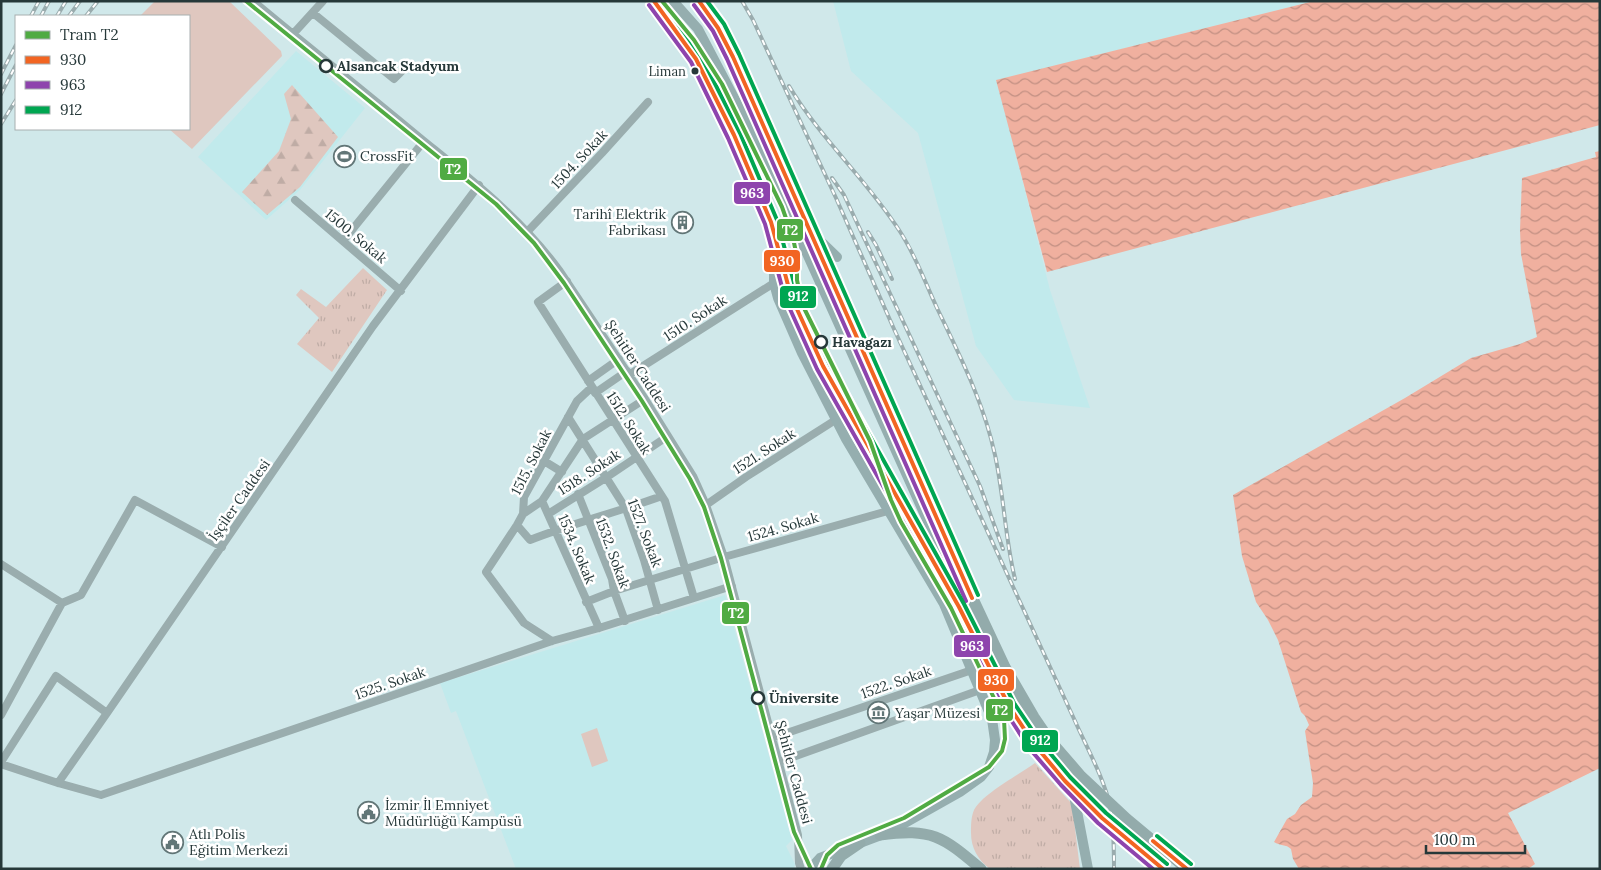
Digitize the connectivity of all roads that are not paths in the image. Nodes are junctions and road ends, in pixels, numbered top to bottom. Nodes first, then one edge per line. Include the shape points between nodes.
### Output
1 (253, 1) edge
2 (323, 1) edge
3 (654, 1) edge
4 (673, 1) edge
5 (699, 1) edge
6 (313, 13) junction
7 (293, 34) junction
8 (407, 66) dead end
9 (648, 102) dead end
10 (424, 141) junction
11 (479, 185) junction
12 (295, 200) dead end
13 (788, 209) junction
14 (772, 222) junction
15 (527, 232) junction
16 (343, 241) junction
17 (837, 257) dead end
18 (567, 281) junction
19 (774, 283) junction
20 (401, 290) junction
21 (619, 359) junction
22 (628, 373) junction
23 (592, 387) junction
24 (645, 399) junction
25 (568, 417) junction
26 (837, 419) junction
27 (612, 420) junction
28 (668, 436) junction
29 (583, 439) junction
30 (636, 457) junction
31 (544, 461) junction
32 (562, 472) junction
33 (607, 477) junction
34 (578, 494) junction
35 (662, 496) junction
36 (542, 501) junction
37 (706, 505) junction
38 (626, 509) junction
39 (888, 511) junction
40 (523, 514) junction
41 (548, 514) junction
42 (588, 521) junction
43 (517, 525) junction
44 (555, 530) junction
45 (222, 547) junction
46 (724, 557) junction
47 (1, 564) edge
48 (686, 569) junction
49 (649, 580) junction
50 (732, 586) junction
51 (614, 591) junction
52 (694, 598) junction
53 (586, 602) junction
54 (62, 603) junction
55 (658, 610) junction
56 (625, 620) junction
57 (599, 628) junction
58 (552, 641) junction
59 (972, 670) junction
60 (980, 690) junction
61 (107, 714) junction
62 (1, 715) edge
63 (772, 738) junction
64 (779, 762) junction
65 (1, 763) edge
66 (58, 783) junction
67 (880, 835) junction
68 (860, 843) junction
69 (978, 866) edge
70 (801, 869) edge
71 (810, 869) edge
72 (832, 869) edge
73 (1088, 869) edge
74 (1163, 869) edge
75 (1187, 869) edge

1 - 7 street, Şehitler Caddesi
2 - 6 street
3 - 14 main road via 700,66
4 - 13 main road via 698,29
5 - 75 highway, bridge via 722,35 742,77 1005,667 1049,739 1081,776
6 - 7 street
6 - 8 street via 394,79
7 - 10 street, Şehitler Caddesi
9 - 15 street, 1504. Sokak
10 - 11 street, Şehitler Caddesi
10 - 16 street
11 - 15 street, Şehitler Caddesi
11 - 20 street, İşçiler Caddesi
12 - 16 street, 1500. Sokak
13 - 17 main road
13 - 73 main road via 989,652 1030,727 1072,784
14 - 19 main road
14 - 74 highway, bridge via 791,296 835,387 959,606 1020,724 1084,801
15 - 18 street, Şehitler Caddesi
16 - 20 street, 1500. Sokak
18 - 21 street, Şehitler Caddesi
18 - 23 street, 1512. Sokak via 538,302
19 - 22 street, 1510. Sokak
19 - 26 main road via 802,353
20 - 45 street, İşçiler Caddesi
21 - 22 street, Şehitler Caddesi
21 - 23 street, 1515. Sokak
22 - 23 street, 1510. Sokak
22 - 24 street, Şehitler Caddesi
23 - 25 street, 1515. Sokak via 577,401
23 - 27 street, 1512. Sokak
24 - 27 street
24 - 28 street, Şehitler Caddesi
25 - 29 street, 1527. Sokak
25 - 31 street, 1515. Sokak
26 - 37 street, 1521. Sokak
26 - 39 main road
27 - 29 street
27 - 30 street, 1512. Sokak
28 - 30 street, 1518. Sokak
28 - 37 street, Şehitler Caddesi via 693,476
29 - 32 street
29 - 33 street, 1527. Sokak
30 - 33 street, 1518. Sokak
30 - 35 street, 1512. Sokak
31 - 32 street
31 - 40 street, 1515. Sokak via 524,497
32 - 36 street
33 - 34 street, 1518. Sokak
33 - 38 street, 1527. Sokak
34 - 41 street, 1518. Sokak
34 - 42 street, 1532. Sokak
35 - 38 street
35 - 48 street, 1512. Sokak
36 - 40 street
36 - 41 street, 1534. Sokak
37 - 46 street, Şehitler Caddesi
38 - 42 street
38 - 49 street, 1527. Sokak
39 - 46 street, 1524. Sokak
39 - 59 main road via 944,604
40 - 43 street, 1515. Sokak
41 - 44 street, 1534. Sokak
42 - 44 street
42 - 51 street, 1532. Sokak
43 - 44 street via 530,540
43 - 58 street, 1515. Sokak via 486,572 524,623
44 - 53 street, 1534. Sokak
45 - 54 street via 135,500 81,595
45 - 61 street, İşçiler Caddesi
46 - 48 street, 1524. Sokak
46 - 50 street, Şehitler Caddesi
47 - 54 street
48 - 49 street, 1524. Sokak
48 - 52 street, 1512. Sokak
49 - 51 street, 1524. Sokak
49 - 55 street, 1527. Sokak
50 - 52 street, 1525. Sokak
50 - 63 street, Şehitler Caddesi
51 - 53 street, 1524. Sokak
51 - 56 street, 1532. Sokak
52 - 55 street, 1525. Sokak
53 - 57 street, 1534. Sokak
54 - 62 street
55 - 56 street, 1525. Sokak
56 - 57 street, 1525. Sokak
57 - 58 street, 1525. Sokak
58 - 66 street, 1525. Sokak via 101,795
59 - 60 main road
59 - 63 street, 1522. Sokak
60 - 64 street
60 - 67 main road via 992,719 995,740 989,768 960,792
61 - 65 street via 56,676
61 - 66 street, İşçiler Caddesi
63 - 64 street, Şehitler Caddesi
64 - 70 street, Şehitler Caddesi via 798,835
65 - 66 street
67 - 68 main road
67 - 69 highway via 926,833 940,838
68 - 71 main road via 820,858
68 - 72 highway via 841,856

